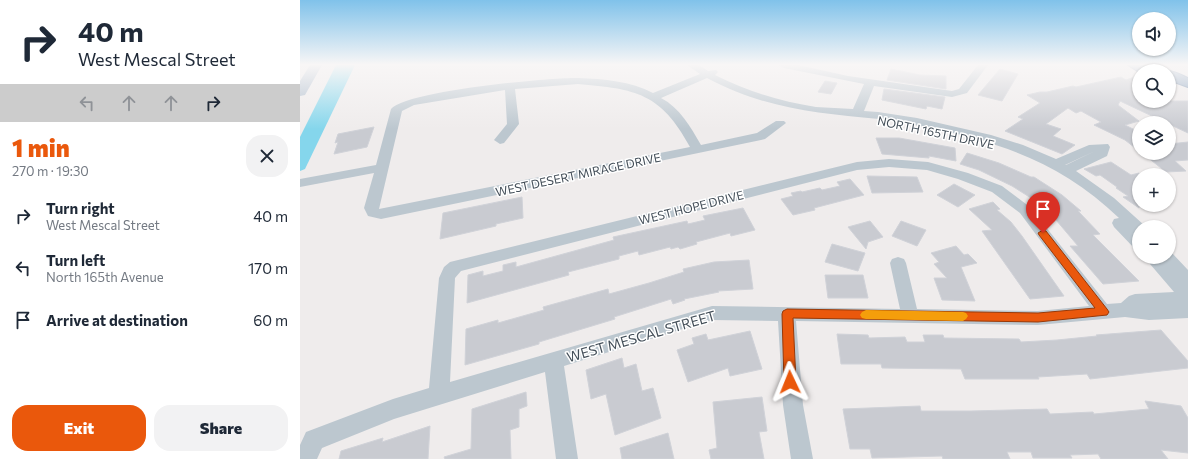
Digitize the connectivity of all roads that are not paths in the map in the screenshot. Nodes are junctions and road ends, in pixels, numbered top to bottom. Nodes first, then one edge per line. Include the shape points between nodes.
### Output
1 (515, 86) edge
2 (625, 86) edge
3 (675, 86) edge
4 (731, 86) edge
5 (868, 86) edge
6 (902, 86) edge
7 (966, 86) edge
8 (510, 87) junction
9 (653, 97) junction
10 (858, 114) junction
11 (780, 123) dead end
12 (500, 140) dead end
13 (697, 149) junction
14 (381, 168) junction
15 (300, 183) edge
16 (1132, 223) edge
17 (1132, 237) edge
18 (898, 263) dead end
19 (1158, 264) edge
20 (1173, 264) edge
21 (1188, 280) edge
22 (1188, 297) edge
23 (1125, 310) junction
24 (1188, 311) edge
25 (1104, 312) junction
26 (787, 314) junction
27 (910, 315) junction
28 (554, 362) junction
29 (439, 395) junction
30 (309, 450) edge
31 (567, 459) edge
32 (802, 459) edge

1 - 8 street
2 - 9 street
3 - 9 street
4 - 10 street via 778,102
5 - 10 street
6 - 7 street via 957,94
8 - 12 street via 513,124
8 - 14 street via 410,102 401,106 397,109
9 - 13 street via 674,112
10 - 16 street, NORTH 165TH DRIVE via 878,115 981,134 1028,150 1061,167 1099,192
10 - 17 street, NORTH 165TH DRIVE via 875,120 976,139 1032,159 1084,190
11 - 13 street, WEST DESERT MIRAGE DRIVE via 761,136
13 - 14 street, WEST DESERT MIRAGE DRIVE via 381,214 374,213 371,208
14 - 15 street
18 - 27 street
19 - 22 street
20 - 21 street
22 - 23 street, WEST MESCAL STREET via 1135,301
23 - 24 street, WEST MESCAL STREET via 1149,313
23 - 25 street, WEST MESCAL STREET
25 - 27 street, WEST MESCAL STREET via 1038,318
25 - 29 street, WEST HOPE DRIVE via 1025,210 997,189 928,166 889,163 857,166 456,266 447,278
26 - 27 street, WEST MESCAL STREET
26 - 28 street, WEST MESCAL STREET via 712,313
26 - 32 street via 790,382
28 - 29 street, WEST MESCAL STREET
28 - 31 street
29 - 30 street, WEST MESCAL STREET via 393,409

